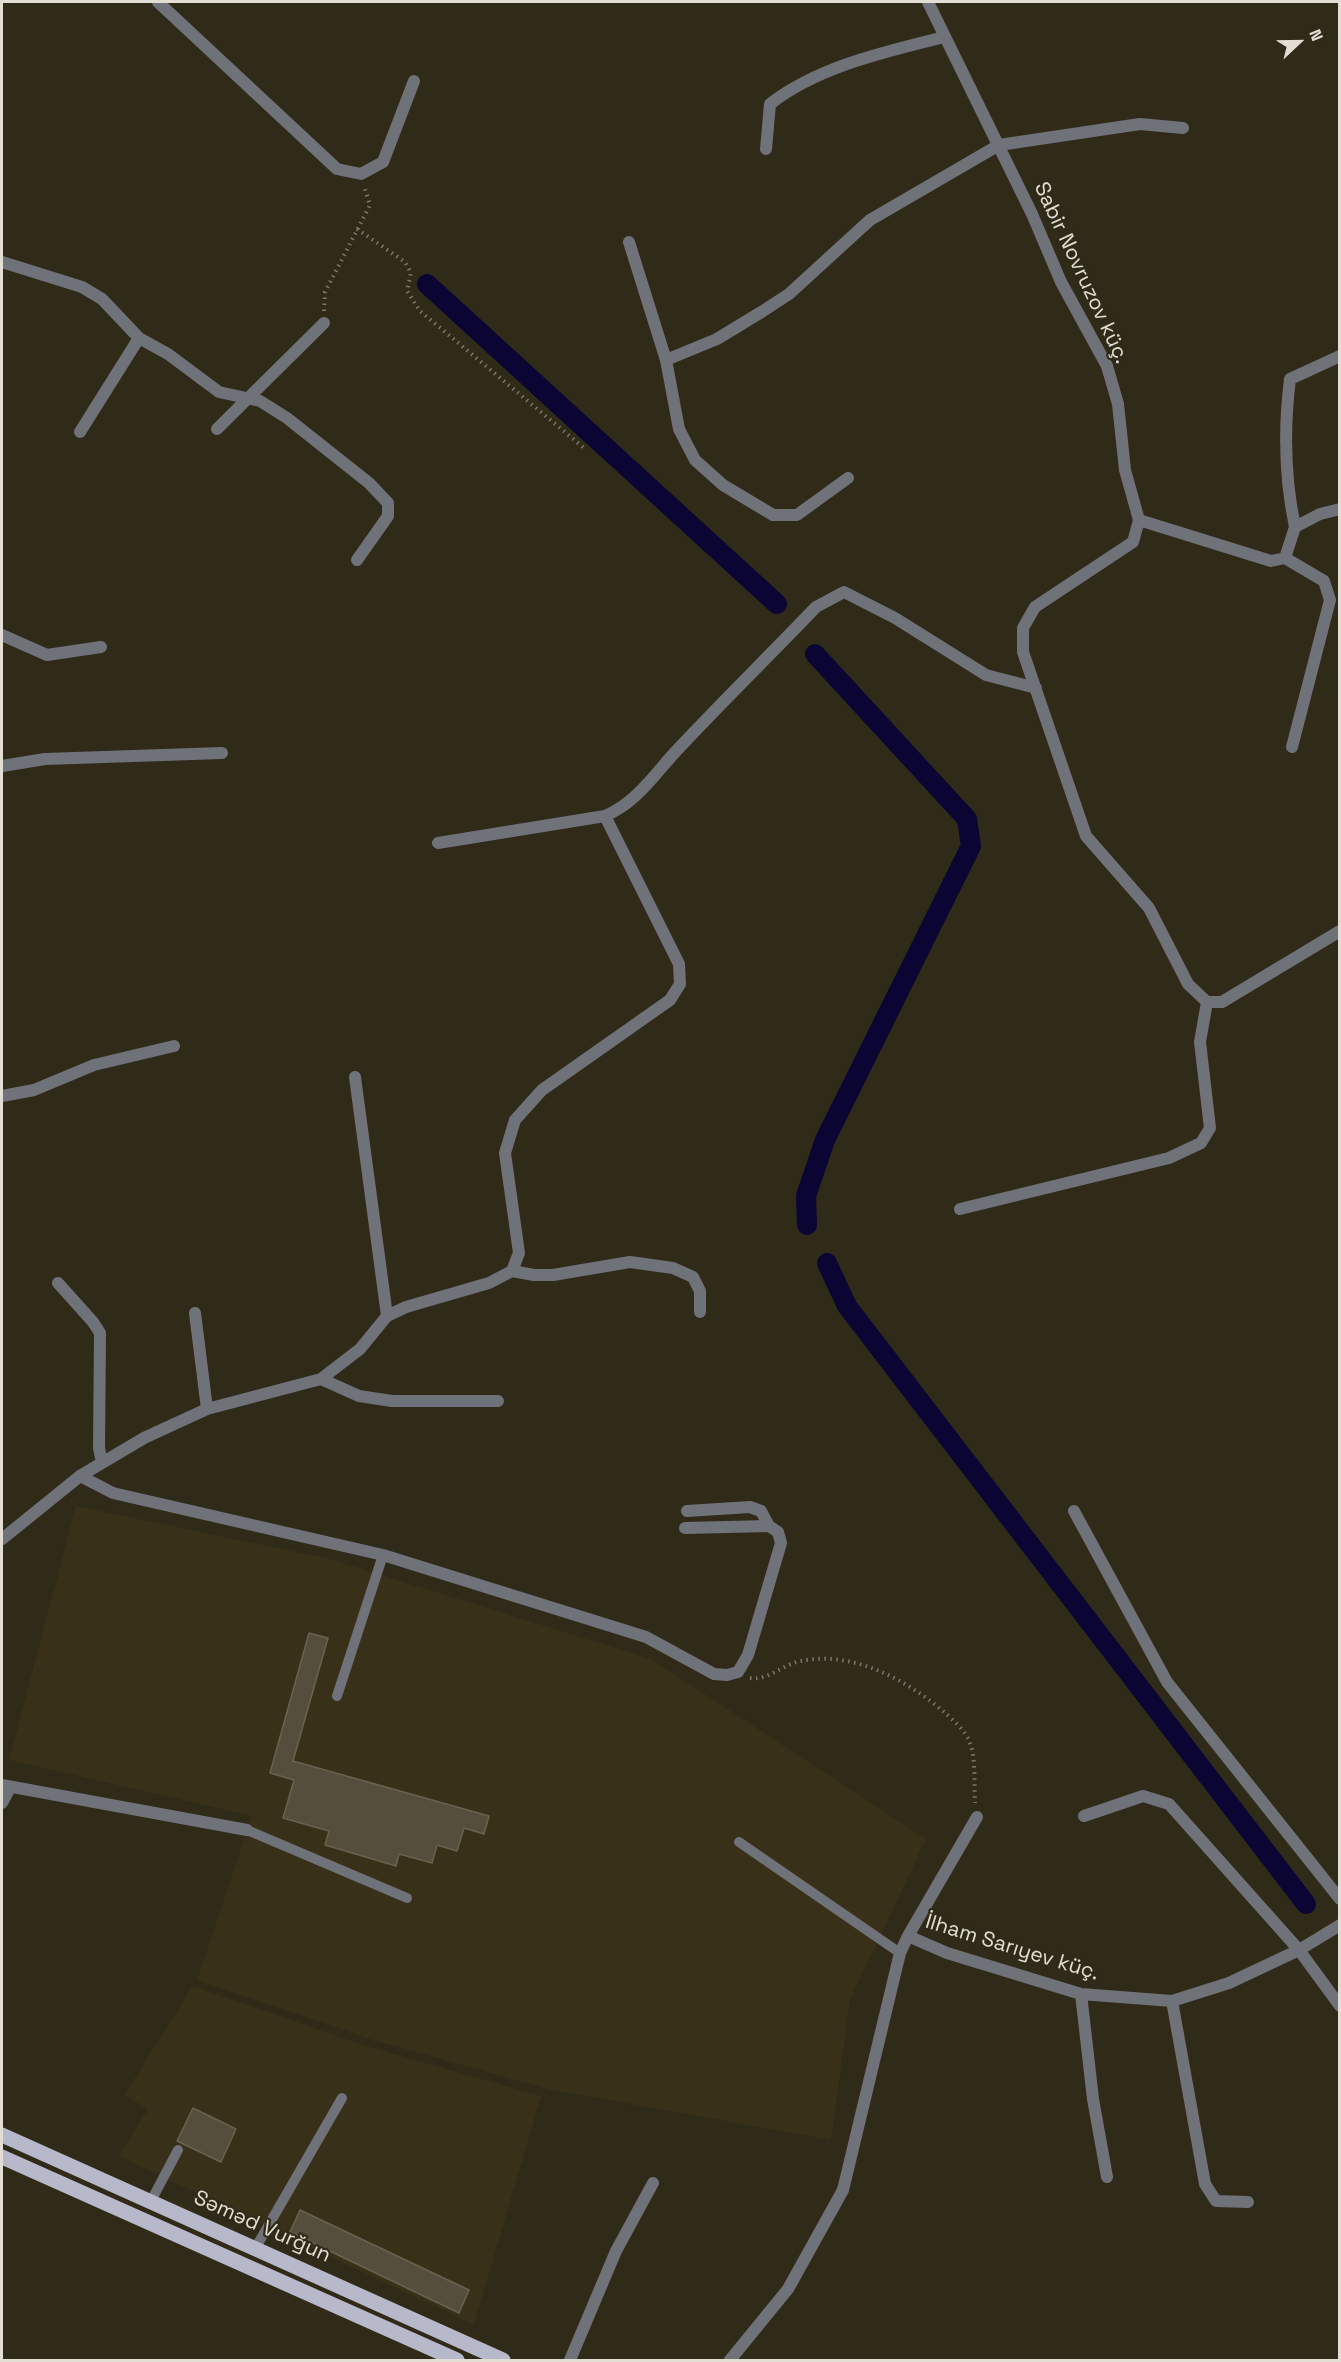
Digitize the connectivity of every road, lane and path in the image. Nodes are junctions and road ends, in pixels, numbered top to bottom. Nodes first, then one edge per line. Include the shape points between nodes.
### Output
1 (158, 2) edge
2 (928, 2) edge
3 (944, 37) junction
4 (414, 81) dead end
5 (1183, 128) dead end
6 (999, 146) junction
7 (766, 149) dead end
8 (361, 174) junction
9 (357, 229) junction
10 (629, 242) dead end
11 (2, 262) edge
12 (324, 323) joint
13 (139, 338) junction
14 (1340, 356) edge
15 (666, 360) junction
16 (249, 399) junction
17 (217, 429) dead end
18 (80, 432) dead end
19 (584, 448) dead end
20 (848, 478) dead end
21 (1340, 509) edge
22 (1139, 520) junction
23 (1295, 527) junction
24 (1285, 558) junction
25 (357, 560) dead end
26 (2, 635) edge
27 (101, 647) dead end
28 (1036, 688) junction
29 (1292, 747) dead end
30 (222, 753) dead end
31 (2, 766) edge
32 (605, 816) junction
33 (438, 843) dead end
34 (1340, 931) edge
35 (1208, 1002) junction
36 (174, 1046) dead end
37 (355, 1077) dead end
38 (2, 1096) edge
39 (960, 1209) dead end
40 (512, 1271) junction
41 (58, 1283) dead end
42 (700, 1312) dead end
43 (195, 1314) dead end
44 (387, 1316) junction
45 (321, 1379) junction
46 (498, 1401) dead end
47 (207, 1409) junction
48 (102, 1462) junction
49 (80, 1476) junction
50 (687, 1511) dead end
51 (1074, 1511) dead end
52 (769, 1526) junction
53 (685, 1528) dead end
54 (2, 1539) edge
55 (383, 1555) junction
56 (738, 1672) junction
57 (337, 1696) dead end
58 (6, 1786) edge
59 (2, 1803) edge
60 (1084, 1816) dead end
61 (977, 1817) joint
62 (248, 1830) joint
63 (739, 1842) dead end
64 (407, 1898) dead end
65 (1340, 1899) edge
66 (1340, 1924) edge
67 (908, 1936) junction
68 (1299, 1950) junction
69 (900, 1953) junction
70 (1081, 1995) junction
71 (1172, 2001) junction
72 (1340, 2006) edge
73 (342, 2098) dead end
74 (2, 2135) edge
75 (178, 2150) dead end
76 (2, 2157) edge
77 (1107, 2177) dead end
78 (653, 2183) dead end
79 (151, 2201) junction
80 (1248, 2202) dead end
81 (256, 2247) junction
82 (247, 2266) junction
83 (457, 2361) edge
84 (503, 2361) edge
85 (570, 2361) edge
86 (730, 2361) edge

1 - 8 street via 337,169
2 - 3 street, Sabir Novruzov küç.
3 - 6 street, Sabir Novruzov küç.
3 - 7 street via 870,56 787,91 770,104
4 - 8 street via 383,162
5 - 6 street via 1140,124
6 - 15 street via 870,220 789,294 763,311 717,339
6 - 22 street, Sabir Novruzov küç. via 1060,282 1107,366 1118,404 1125,470
8 - 9 path via 370,206
9 - 12 path via 325,292
9 - 19 path via 405,262 411,273 407,291 420,311
10 - 15 street
11 - 13 street via 82,287 102,299
12 - 16 street
13 - 16 street via 219,392
13 - 18 street
14 - 23 street via 1290,379 1288,494
15 - 20 street via 679,429 695,460 723,485 773,515 798,515
16 - 17 street
16 - 25 street via 260,401 287,418 369,483 388,503 388,516
21 - 23 street
22 - 24 street via 1271,561
22 - 28 street via 1133,542 1035,608 1023,627 1023,652
23 - 24 street
24 - 29 street via 1324,581 1330,600
26 - 27 street via 47,655
28 - 32 street via 986,675 895,618 844,592 816,607 638,795
28 - 35 street via 1086,836 1149,908 1188,984
30 - 31 street via 45,759
32 - 33 street
32 - 40 street via 679,964 680,984 670,1000 543,1090 515,1120 505,1153 519,1253
34 - 35 street via 1221,1002
35 - 39 street via 1200,1042 1210,1128 1201,1143 1169,1158
36 - 38 street via 93,1065 34,1090
37 - 44 street
40 - 42 street via 553,1275 630,1262 673,1268 693,1277 700,1291
40 - 44 street via 489,1283
41 - 48 street via 100,1333
43 - 47 street
44 - 45 street via 360,1349
45 - 46 street via 359,1396 392,1401
45 - 47 street
47 - 48 street
48 - 49 street
49 - 54 street
49 - 55 street via 113,1493
50 - 52 street via 750,1507 761,1511
51 - 65 street via 1167,1682
52 - 53 street
52 - 56 street via 778,1532 781,1543 748,1655
55 - 56 street via 646,1637 714,1674
55 - 57 lane
56 - 61 path via 758,1679 800,1661 830,1658 876,1669 919,1690 956,1722 971,1743
58 - 59 street
58 - 62 street
60 - 68 street via 1143,1796 1170,1804
61 - 67 street
62 - 64 lane
63 - 69 lane
66 - 68 street, İlham Sarıyev küç.
67 - 69 street, İlham Sarıyev küç.
67 - 70 street, İlham Sarıyev küç. via 947,1953
68 - 71 street, İlham Sarıyev küç. via 1229,1983
68 - 72 street
69 - 86 street, İlham Sarıyev küç. via 843,2190 788,2289
70 - 71 street, İlham Sarıyev küç.
70 - 77 street
71 - 80 street via 1205,2184 1215,2201
73 - 81 lane
74 - 79 main road, Səməd Vurğun
75 - 79 lane
76 - 82 main road, Səməd Vurğun
78 - 85 street via 616,2251
79 - 81 main road, Səməd Vurğun
81 - 82 main road
81 - 84 main road, Səməd Vurğun
82 - 83 main road, Səməd Vurğun

